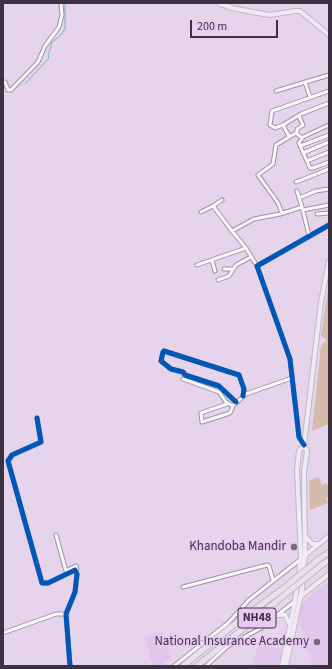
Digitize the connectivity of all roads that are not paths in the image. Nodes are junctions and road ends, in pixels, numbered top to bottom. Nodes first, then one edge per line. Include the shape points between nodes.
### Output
1 (61, 3) edge
2 (218, 3) edge
3 (329, 35) edge
4 (329, 75) edge
5 (5, 82) dead end
6 (305, 82) junction
7 (276, 91) dead end
8 (329, 91) edge
9 (310, 97) junction
10 (329, 103) edge
11 (299, 116) junction
12 (283, 125) junction
13 (329, 125) edge
14 (297, 133) junction
15 (329, 134) edge
16 (289, 136) junction
17 (302, 138) junction
18 (329, 142) edge
19 (300, 146) junction
20 (329, 152) edge
21 (303, 153) junction
22 (307, 161) junction
23 (329, 162) edge
24 (329, 169) edge
25 (296, 182) dead end
26 (329, 189) edge
27 (297, 191) dead end
28 (299, 198) junction
29 (222, 200) dead end
30 (329, 205) edge
31 (213, 206) junction
32 (302, 209) junction
33 (201, 212) dead end
34 (282, 213) junction
35 (329, 213) edge
36 (317, 214) dead end
37 (329, 224) edge
38 (232, 232) junction
39 (309, 235) junction
40 (246, 248) junction
41 (251, 257) junction
42 (212, 260) junction
43 (329, 261) edge
44 (197, 265) dead end
45 (257, 266) junction
46 (224, 269) dead end
47 (233, 269) junction
48 (215, 272) dead end
49 (218, 280) dead end
50 (292, 378) junction
51 (183, 380) dead end
52 (243, 396) junction
53 (236, 402) junction
54 (227, 404) junction
55 (233, 406) junction
56 (37, 418) dead end
57 (304, 444) junction
58 (299, 499) junction
59 (305, 499) junction
60 (56, 535) dead end
61 (305, 536) junction
62 (329, 536) edge
63 (319, 544) junction
64 (329, 552) edge
65 (306, 555) junction
66 (301, 559) junction
67 (329, 560) edge
68 (77, 569) dead end
69 (329, 574) edge
70 (273, 580) junction
71 (184, 587) dead end
72 (300, 597) junction
73 (296, 601) junction
74 (66, 614) junction
75 (278, 615) junction
76 (290, 623) junction
77 (230, 625) junction
78 (3, 634) edge
79 (227, 645) junction
80 (70, 666) edge
81 (174, 666) edge
82 (183, 666) edge
83 (197, 666) edge
84 (206, 666) edge
85 (282, 666) edge
86 (286, 666) edge

1 - 5 street via 59,27 45,46 38,62 11,90 8,90
2 - 3 main road via 269,15 300,11
4 - 6 street
6 - 7 street
6 - 9 street
8 - 9 street
9 - 12 street via 272,110 270,125 274,128
10 - 11 street
11 - 12 street
11 - 14 street via 303,125 297,129
12 - 16 street
13 - 17 street
14 - 16 street
14 - 17 street
15 - 19 street
16 - 34 street via 275,147 273,164 258,175
17 - 19 street via 299,141
18 - 21 street
19 - 21 street
20 - 22 street
21 - 22 street
22 - 23 street via 311,168
24 - 25 street
26 - 28 street
27 - 28 street
28 - 32 street
29 - 31 street
30 - 32 street
31 - 33 street
31 - 38 street
32 - 34 street
32 - 39 street
34 - 38 street via 254,219
35 - 36 street
37 - 39 street
38 - 40 street
39 - 45 street
40 - 41 street
40 - 42 street
41 - 45 street
41 - 47 street
42 - 44 street
42 - 48 street
43 - 57 main road via 321,302
45 - 50 street via 290,359
46 - 47 street
47 - 49 street via 229,276
50 - 52 street
50 - 57 street via 299,437
51 - 54 street via 219,392
52 - 53 street
52 - 53 street via 244,389 239,375 163,352 161,360 171,369 219,386
53 - 55 street
54 - 55 street
54 - 55 street via 201,413 202,422 228,414
56 - 74 street via 41,442 12,455 8,461 42,582 48,583 75,570 77,574 75,592
57 - 58 main road via 299,451
57 - 59 main road via 307,451 304,472
58 - 59 main road
58 - 66 main road
59 - 61 main road
60 - 68 street via 66,571 76,566
61 - 63 main road via 312,544
61 - 65 main road
62 - 63 main road
63 - 65 main road
64 - 77 highway, NH48, bridge via 285,587
65 - 66 main road
65 - 72 main road
66 - 70 street
66 - 73 main road
67 - 79 highway, NH48, bridge
69 - 72 main road
70 - 71 street via 268,565
70 - 77 street via 249,600
72 - 73 main road
72 - 86 main road
73 - 75 street
73 - 76 main road
74 - 78 street via 56,614
74 - 80 street
75 - 76 main road via 285,615
75 - 79 street via 261,628
76 - 85 main road
77 - 81 street
77 - 82 highway, NH48
79 - 83 highway, NH48
79 - 84 street

